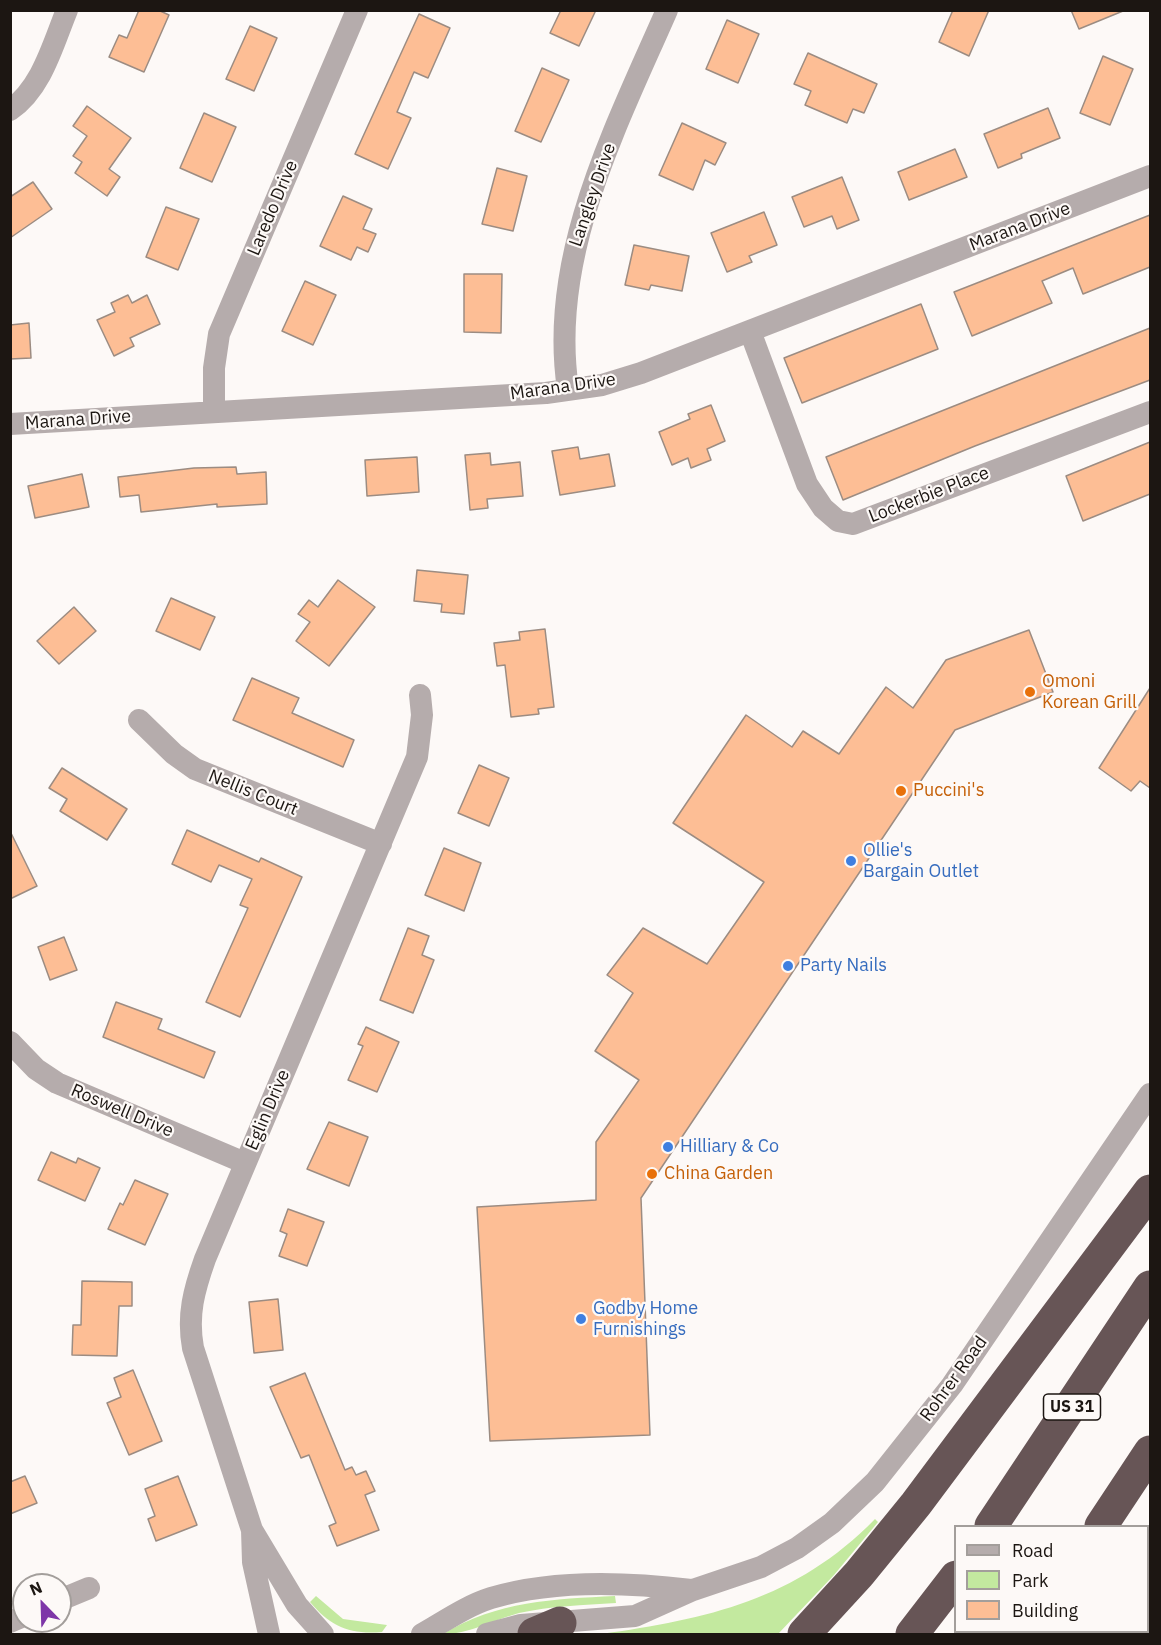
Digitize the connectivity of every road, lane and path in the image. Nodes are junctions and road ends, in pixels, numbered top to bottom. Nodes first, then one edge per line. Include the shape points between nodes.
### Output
1 (67, 10) edge
2 (357, 10) edge
3 (667, 10) edge
4 (10, 110) edge
5 (1150, 176) edge
6 (750, 331) junction
7 (568, 389) junction
8 (214, 411) junction
9 (1150, 412) edge
10 (10, 424) edge
11 (420, 695) dead end
12 (139, 720) dead end
13 (381, 844) junction
14 (10, 1042) edge
15 (1150, 1094) edge
16 (245, 1163) junction
17 (1150, 1191) edge
18 (1150, 1287) edge
19 (1150, 1452) edge
20 (992, 1525) edge
21 (1102, 1525) edge
22 (252, 1530) junction
23 (954, 1580) edge
24 (89, 1587) dead end
25 (693, 1590) junction
26 (72, 1595) edge
27 (547, 1629) edge
28 (269, 1635) edge
29 (323, 1635) edge
30 (422, 1635) edge
31 (487, 1635) edge
32 (804, 1635) edge
33 (912, 1635) edge

1 - 4 street via 38,79 20,104
2 - 8 street, Laredo Drive via 219,334
3 - 7 street, Langley Drive via 615,128 572,257 563,357
5 - 6 street, Marana Drive
6 - 7 street, Marana Drive via 641,373 602,385
6 - 9 street, Lockerbie Place via 807,484 823,508 838,521 853,524
7 - 8 street, Marana Drive
8 - 10 street, Marana Drive
11 - 13 street, Eglin Drive via 417,757
12 - 13 street, Nellis Court via 174,754 195,768
13 - 16 street, Eglin Drive
14 - 16 street, Roswell Drive via 36,1069 57,1083
15 - 25 street, Rohrer Road via 952,1384 863,1495 832,1524 797,1548 748,1572
16 - 22 street, Eglin Drive via 195,1286 189,1327
17 - 32 highway via 923,1495
18 - 20 highway, US 31
19 - 21 highway
22 - 28 street, Eglin Drive via 253,1562
22 - 29 street, Eglin Drive via 297,1605
23 - 33 highway
24 - 26 street
25 - 27 street, Rohrer Road via 635,1616
25 - 30 street, Rohrer Road via 638,1584 530,1590 472,1605
27 - 31 street, Rohrer Road via 521,1625

